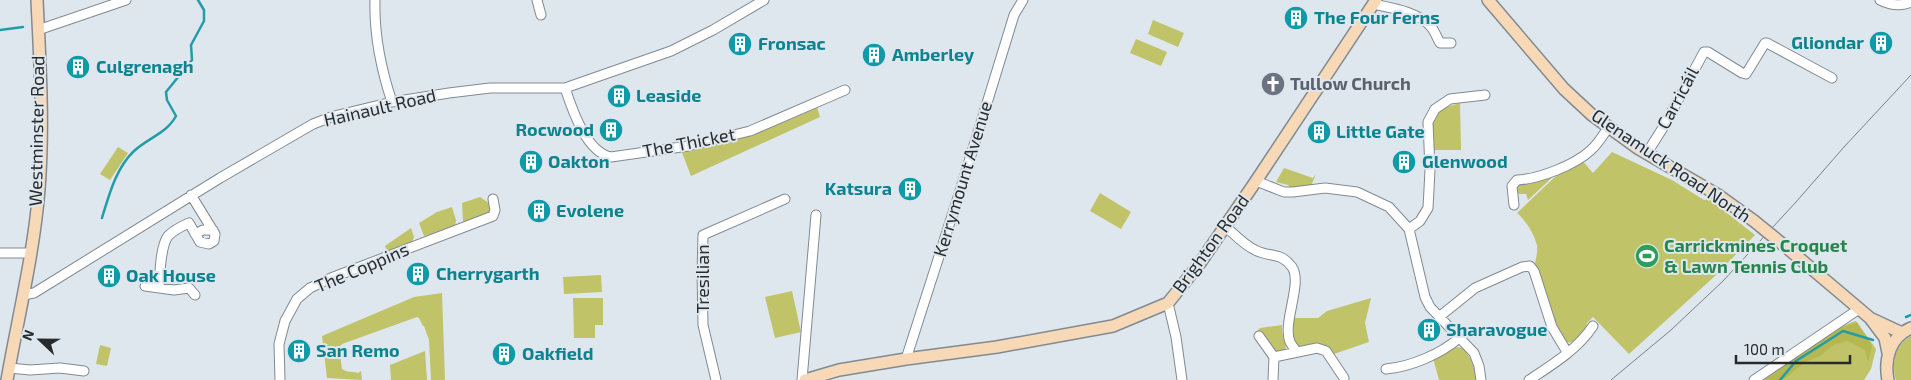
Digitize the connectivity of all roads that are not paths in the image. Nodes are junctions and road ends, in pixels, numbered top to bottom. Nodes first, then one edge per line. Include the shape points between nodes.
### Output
1 (37, 0) edge
2 (126, 0) edge
3 (375, 0) edge
4 (537, 0) edge
5 (764, 0) edge
6 (1023, 0) edge
7 (1488, 0) edge
8 (1880, 0) edge
9 (1375, 2) edge
10 (1911, 2) edge
11 (541, 15) dead end
12 (38, 30) junction
13 (1452, 43) dead end
14 (1832, 78) dead end
15 (565, 88) junction
16 (844, 90) dead end
17 (1485, 95) dead end
18 (392, 102) junction
19 (1608, 128) junction
20 (1647, 153) junction
21 (1256, 181) junction
22 (192, 195) junction
23 (493, 199) dead end
24 (784, 199) dead end
25 (1514, 205) dead end
26 (816, 215) dead end
27 (1225, 226) junction
28 (1409, 228) junction
29 (213, 230) junction
30 (195, 234) junction
31 (0, 253) edge
32 (31, 253) junction
33 (145, 286) dead end
34 (159, 288) junction
35 (23, 295) junction
36 (195, 296) dead end
37 (1168, 303) junction
38 (1859, 309) junction
39 (1439, 316) junction
40 (1870, 318) junction
41 (1593, 326) dead end
42 (1906, 331) edge
43 (1259, 336) dead end
44 (1458, 338) junction
45 (1297, 352) junction
46 (1567, 352) junction
47 (1888, 352) junction
48 (1274, 357) junction
49 (906, 359) junction
50 (1386, 369) dead end
51 (84, 371) dead end
52 (8, 374) edge
53 (1887, 375) edge
54 (1344, 378) dead end
55 (280, 380) edge
56 (716, 380) edge
57 (804, 380) edge
58 (1182, 380) edge
59 (1272, 380) edge
60 (1481, 380) edge
61 (1529, 380) edge
62 (1754, 380) edge
63 (1879, 380) edge

1 - 12 street, Westminster Road
2 - 12 street
3 - 18 street via 377,39
4 - 11 street
5 - 15 street, Hainault Road via 722,26 671,51
6 - 49 street, Kerrymount Avenue via 1014,15
7 - 19 street, Glenamuck Road North via 1564,89
8 - 10 street via 1894,5
9 - 13 street via 1422,19 1432,28 1440,43
9 - 21 street, Brighton Road
12 - 32 street, Westminster Road via 41,101 39,189
14 - 20 street, Carricáil via 1767,42 1746,74 1704,52
15 - 16 street, The Thicket via 576,118 592,144 603,155 611,157 688,146 750,131
15 - 18 street, Hainault Road via 490,88
17 - 28 street via 1450,99 1435,109 1428,122 1428,208 1420,221
18 - 22 street, Hainault Road via 313,124
19 - 20 street, Glenamuck Road North
19 - 25 street via 1591,150 1575,161 1528,180 1517,180 1512,186
20 - 38 street, Glenamuck Road North, bridge via 1718,195 1754,221
21 - 27 street, Brighton Road
21 - 28 street via 1284,192 1325,188 1357,192 1389,207
22 - 29 street
22 - 35 street, Hainault Road via 34,293
23 - 55 street, The Coppins via 493,216 330,278 296,299 285,321 279,344
24 - 56 street, Tresilian via 703,235 703,325
26 - 57 street
27 - 37 street, Brighton Road
27 - 45 street via 1253,250 1281,256 1292,268 1295,276 1288,330 1290,342
28 - 39 street via 1425,297
29 - 30 street
29 - 30 street via 214,241 209,244 200,242
30 - 34 street via 189,223 168,236
31 - 32 street
32 - 35 street, Westminster Road
33 - 34 street
34 - 36 street via 188,288
35 - 52 street, Westminster Road
37 - 49 street, Brighton Road via 1113,326
37 - 58 street
38 - 40 street, Glenamuck Road North
38 - 62 street
39 - 44 street
39 - 46 street via 1475,288 1530,266 1552,327
40 - 42 street, Glenamuck Road North
40 - 47 street, Glenamuck Road North via 1885,338
41 - 46 street
42 - 47 street
43 - 48 street
44 - 50 street via 1433,355
44 - 60 street via 1474,353
45 - 48 street
45 - 54 street via 1317,348 1326,352
46 - 61 street
47 - 53 street
48 - 59 street
49 - 57 street, Brighton Road via 839,370
51 - 52 street via 60,368
53 - 63 street

